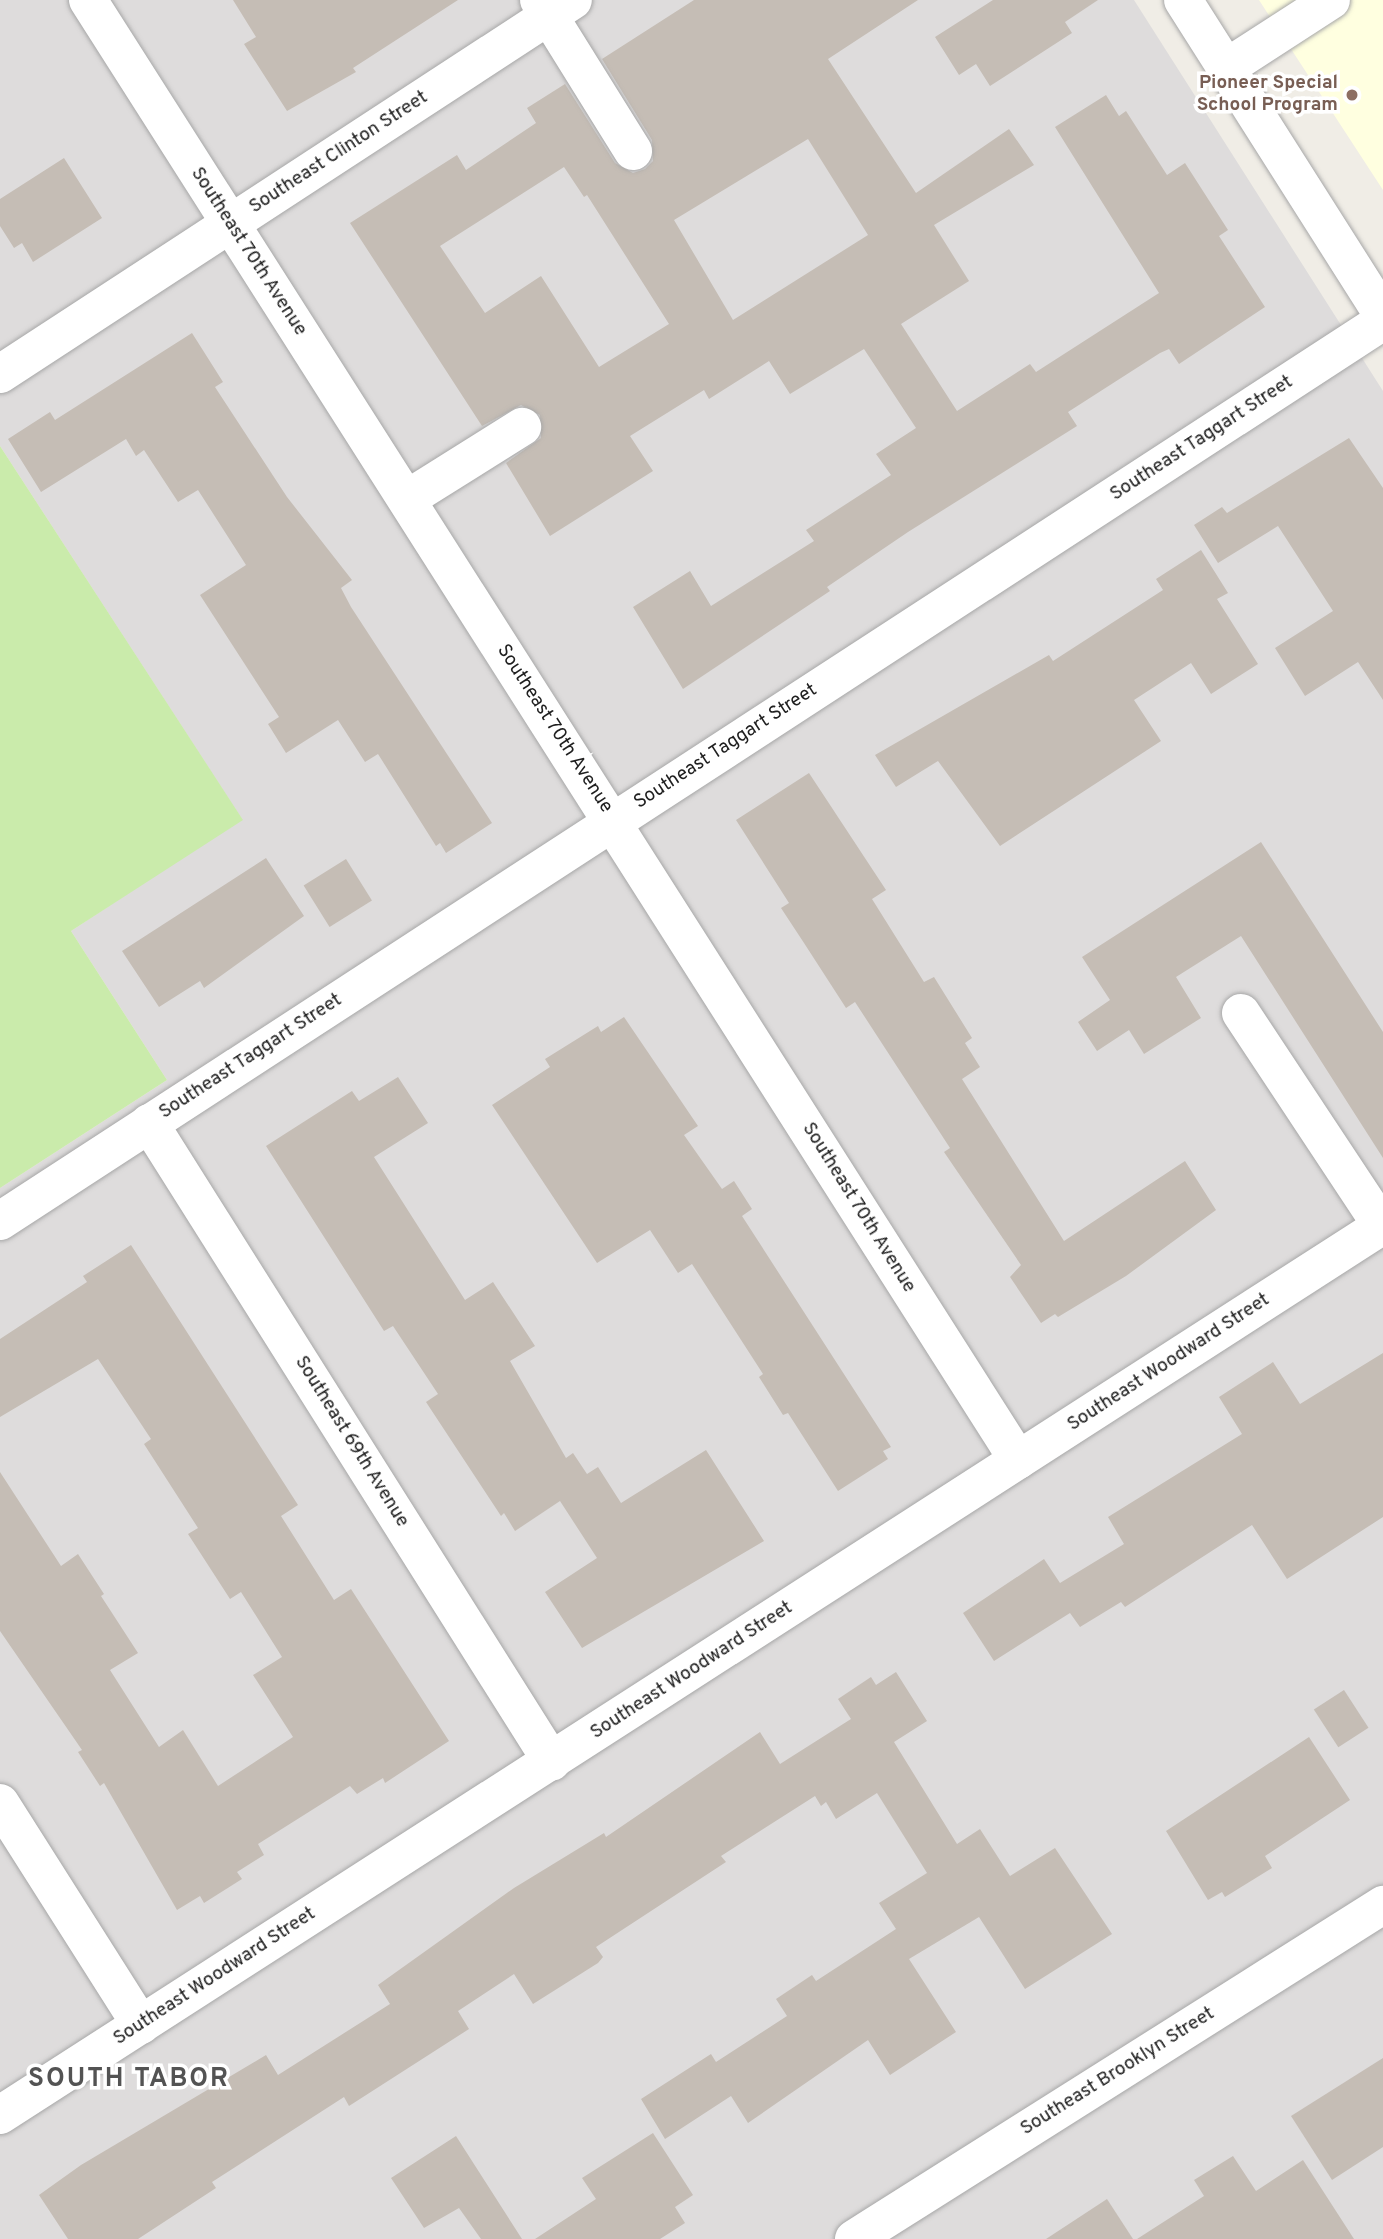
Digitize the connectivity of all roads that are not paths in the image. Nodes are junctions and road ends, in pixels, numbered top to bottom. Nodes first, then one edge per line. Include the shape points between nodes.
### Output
1 (88, 0) edge
2 (1182, 0) edge
3 (1331, 0) edge
4 (553, 5) edge
5 (1226, 68) junction
6 (633, 151) dead end
7 (230, 224) junction
8 (1383, 315) edge
9 (1383, 321) edge
10 (0, 374) edge
11 (522, 427) dead end
12 (407, 499) junction
13 (613, 821) junction
14 (1241, 1013) dead end
15 (149, 1123) junction
16 (0, 1221) edge
17 (1382, 1225) edge
18 (1018, 1460) junction
19 (552, 1762) junction
20 (0, 1803) edge
21 (1383, 1905) edge
22 (141, 2025) junction
23 (0, 2115) edge
24 (854, 2239) edge

1 - 7 street, Southeast 70th Avenue
2 - 5 street
3 - 5 street
4 - 6 street
4 - 7 street, Southeast Clinton Street
5 - 8 street
7 - 10 street, Southeast Clinton Street
7 - 12 street, Southeast 70th Avenue
9 - 13 street, Southeast Taggart Street
11 - 12 street
12 - 13 street, Southeast 70th Avenue
13 - 15 street, Southeast Taggart Street
13 - 18 street, Southeast 70th Avenue
14 - 17 street
15 - 16 street, Southeast Taggart Street
15 - 19 street, Southeast 69th Avenue
17 - 18 street, Southeast Woodward Street
18 - 19 street, Southeast Woodward Street
19 - 22 street, Southeast Woodward Street
20 - 22 street
21 - 24 street, Southeast Brooklyn Street
22 - 23 street, Southeast Woodward Street

